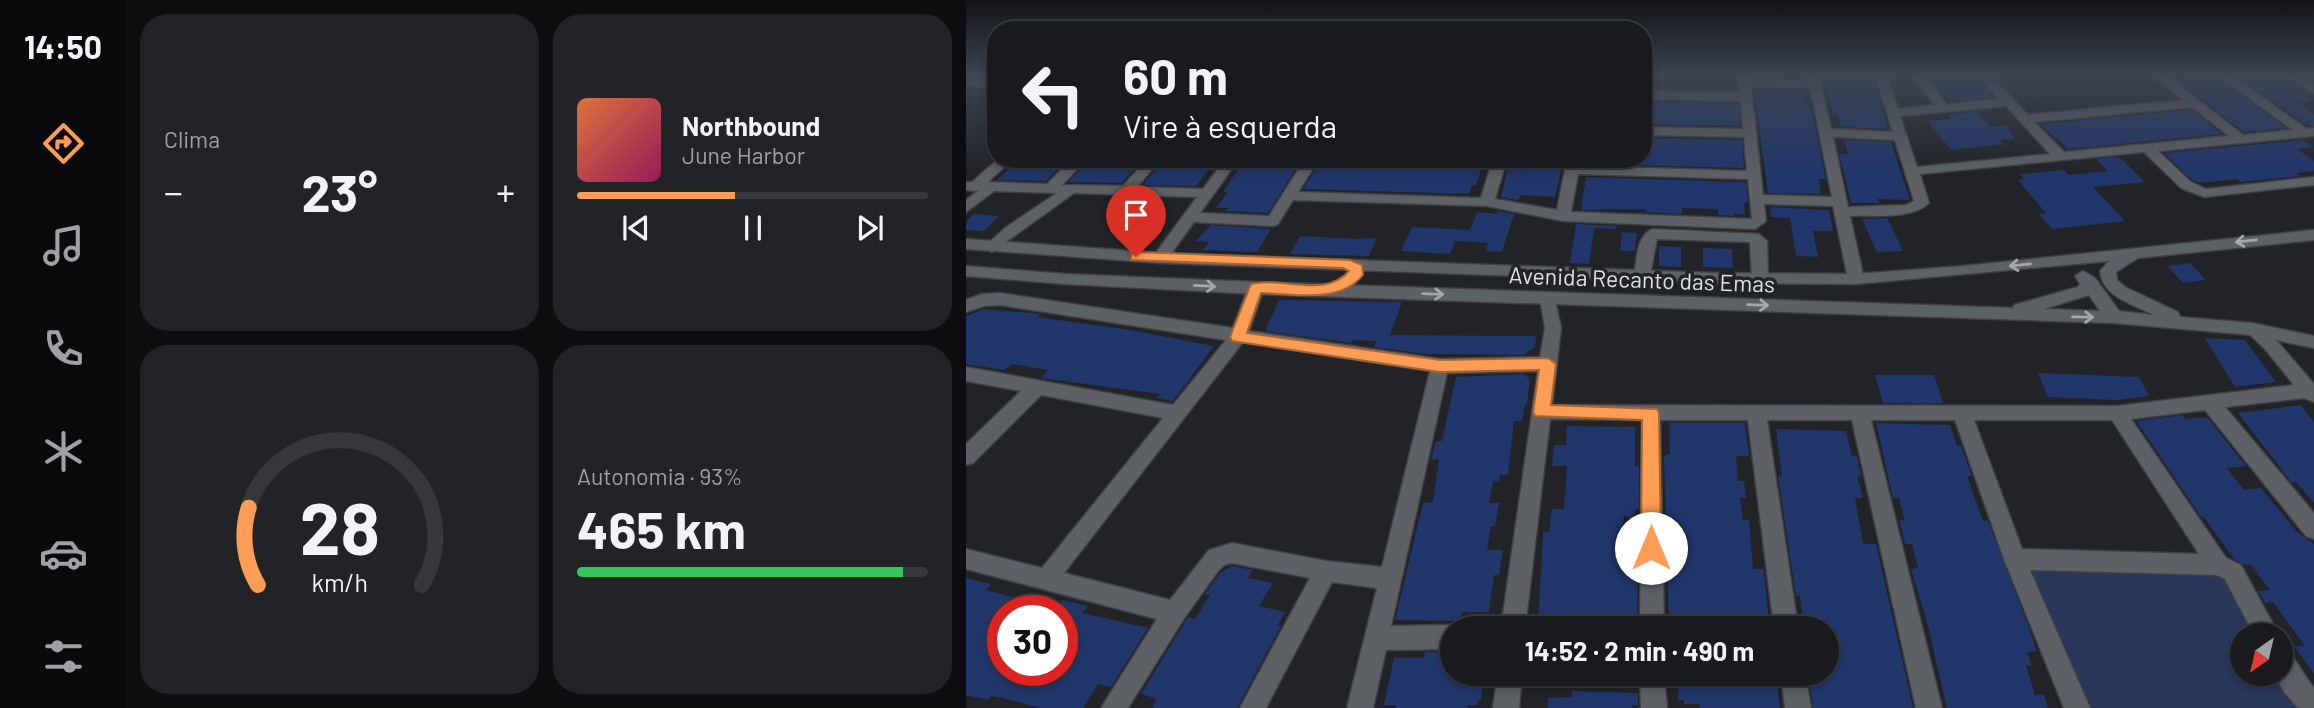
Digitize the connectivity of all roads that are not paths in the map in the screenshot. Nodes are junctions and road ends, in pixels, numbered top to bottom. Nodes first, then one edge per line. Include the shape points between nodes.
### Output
1 (1746, 108) edge
2 (1820, 108) edge
3 (1893, 108) edge
4 (1960, 108) edge
5 (2014, 108) edge
6 (2140, 108) edge
7 (2200, 108) edge
8 (2272, 108) edge
9 (1945, 110) joint
10 (1895, 113) junction
11 (2024, 119) junction
12 (1652, 131) edge
13 (1748, 133) junction
14 (1825, 133) junction
15 (2309, 133) edge
16 (1901, 136) junction
17 (2240, 139) junction
18 (2148, 149) junction
19 (2061, 157) junction
20 (997, 168) edge
21 (1071, 168) edge
22 (1146, 168) edge
23 (1226, 168) edge
24 (1306, 168) edge
25 (1497, 168) edge
26 (1573, 168) edge
27 (1628, 168) edge
28 (1913, 171) junction
29 (1753, 175) junction
30 (2314, 181) edge
31 (977, 187) edge
32 (1050, 189) junction
33 (1069, 190) junction
34 (1126, 191) junction
35 (1208, 193) junction
36 (1289, 196) junction
37 (1756, 199) junction
38 (1486, 202) junction
39 (967, 206) edge
40 (1840, 207) junction
41 (1563, 216) junction
42 (1190, 217) junction
43 (1689, 228) junction
44 (2314, 234) edge
45 (966, 244) edge
46 (992, 247) junction
47 (2145, 251) junction
48 (1045, 252) junction
49 (1088, 254) junction
50 (1160, 258) junction
51 (2070, 260) junction
52 (1345, 264) junction
53 (1409, 266) junction
54 (966, 271) edge
55 (1594, 273) junction
56 (1642, 275) junction
57 (1674, 275) junction
58 (1021, 277) junction
59 (1717, 278) junction
60 (1065, 279) junction
61 (1760, 279) junction
62 (1856, 279) junction
63 (2089, 282) junction
64 (1256, 288) junction
65 (1319, 290) junction
66 (1395, 292) junction
67 (1548, 299) junction
68 (1568, 299) junction
69 (1593, 299) junction
70 (1670, 302) junction
71 (1715, 304) junction
72 (966, 306) edge
73 (1992, 314) junction
74 (2114, 317) junction
75 (2194, 323) junction
76 (1553, 328) junction
77 (2252, 329) junction
78 (2287, 334) junction
79 (1238, 337) junction
80 (2314, 342) edge
81 (2277, 353) junction
82 (1548, 364) junction
83 (1440, 366) junction
84 (966, 374) edge
85 (1037, 387) junction
86 (2311, 393) edge
87 (2210, 402) junction
88 (1541, 412) junction
89 (1756, 412) junction
90 (1177, 413) junction
91 (1651, 413) junction
92 (2117, 413) junction
93 (1860, 414) junction
94 (1962, 414) junction
95 (966, 457) edge
96 (2314, 529) edge
97 (966, 559) edge
98 (2015, 559) junction
99 (2218, 565) junction
100 (1326, 571) junction
101 (1047, 578) junction
102 (1391, 579) junction
103 (1175, 612) junction
104 (1515, 616) edge
105 (1652, 616) edge
106 (1784, 616) edge
107 (2261, 623) edge
108 (1440, 637) edge
109 (1377, 638) junction
110 (2293, 683) edge
111 (1509, 686) edge
112 (1653, 686) edge
113 (1795, 686) edge
114 (2314, 707) edge
115 (1114, 708) edge
116 (1254, 708) edge
117 (1360, 708) edge
118 (1506, 708) edge
119 (1654, 708) edge
120 (1798, 708) edge
121 (1929, 708) edge
122 (2077, 708) edge

1 - 13 street
2 - 14 street
3 - 10 street
4 - 9 street
5 - 11 street
6 - 11 street
7 - 17 street
8 - 15 street
9 - 10 street
10 - 16 street
11 - 19 street
12 - 13 street
13 - 29 street
14 - 16 street
14 - 40 street
15 - 17 street
16 - 28 street
17 - 18 street
18 - 19 street
18 - 30 street via 2186,185 2204,193
19 - 28 street
20 - 31 street
21 - 32 street
22 - 34 street
23 - 35 street
24 - 36 street
25 - 38 street
26 - 41 street
27 - 29 street
28 - 40 street via 1922,199 1919,206
29 - 37 street
31 - 32 street
31 - 39 street
32 - 33 street
33 - 34 street
33 - 46 street
34 - 35 street
35 - 42 street
36 - 38 street
36 - 42 street via 1273,220
37 - 40 street
37 - 43 street via 1759,221 1755,224
38 - 41 street
40 - 62 street
41 - 43 street
42 - 50 street
43 - 56 street via 1651,235
43 - 61 street via 1757,238
44 -> 47 street, Avenida Recanto das Emas
45 - 46 street, Avenida Recanto das Emas
46 - 48 street, Avenida Recanto das Emas
47 - 51 street, Avenida Recanto das Emas
47 - 75 street via 2119,261 2108,271 2109,282 2146,305
48 - 49 street, Avenida Recanto das Emas
48 - 58 street via 1050,257 1046,264
49 - 50 street, Avenida Recanto das Emas
49 - 60 street via 1063,266 1059,273
50 - 52 street, Avenida Recanto das Emas
51 -> 62 street, Avenida Recanto das Emas
51 - 63 street
52 - 53 street, Avenida Recanto das Emas
52 - 65 street via 1357,269 1351,281
53 - 55 street, Avenida Recanto das Emas
53 - 66 street via 1389,280 1387,286
54 - 58 street, Avenida Recanto das Emas
55 - 56 street, Avenida Recanto das Emas
55 - 69 street via 1584,286
56 - 57 street, Avenida Recanto das Emas
57 - 59 street, Avenida Recanto das Emas
57 - 70 street via 1685,289
58 - 60 street, Avenida Recanto das Emas
59 - 61 street, Avenida Recanto das Emas
59 - 71 street via 1705,290
60 -> 64 street, Avenida Recanto das Emas
61 - 62 street, Avenida Recanto das Emas
63 - 73 street via 2076,295
63 - 74 street
64 - 65 street, Avenida Recanto das Emas
64 - 79 street
65 - 66 street, Avenida Recanto das Emas
66 -> 67 street, Avenida Recanto das Emas
67 - 68 street, Avenida Recanto das Emas
67 - 76 street
68 - 69 street, Avenida Recanto das Emas
68 - 76 street
69 - 70 street, Avenida Recanto das Emas
70 - 71 street, Avenida Recanto das Emas
71 -> 73 street, Avenida Recanto das Emas
72 - 79 street via 1000,299
73 -> 74 street, Avenida Recanto das Emas
74 - 75 street, Avenida Recanto das Emas
75 - 77 street, Avenida Recanto das Emas
76 - 82 street
77 - 78 street, Avenida Recanto das Emas
77 - 81 street
78 - 80 street, Avenida Recanto das Emas
78 - 81 street via 2278,340
79 - 83 street
79 - 90 street
81 - 86 street
82 - 83 street
82 - 88 street
83 - 102 street
84 - 85 street
85 - 90 street
85 - 95 street
86 - 87 street
87 - 92 street
87 - 96 street
88 - 91 street
88 - 104 street
89 - 91 street
89 - 93 street
89 - 106 street
90 - 101 street
91 - 105 street
92 - 94 street
92 - 99 street
93 - 94 street
93 - 121 street
94 - 98 street
97 - 101 street
98 - 99 street
98 - 122 street
99 - 107 street via 2233,572
100 - 102 street
100 - 103 street via 1224,555 1210,564
100 - 116 street
101 - 103 street
102 - 109 street
103 - 115 street
108 - 109 street
109 - 117 street
110 - 114 street
111 - 118 street
112 - 119 street
113 - 120 street

